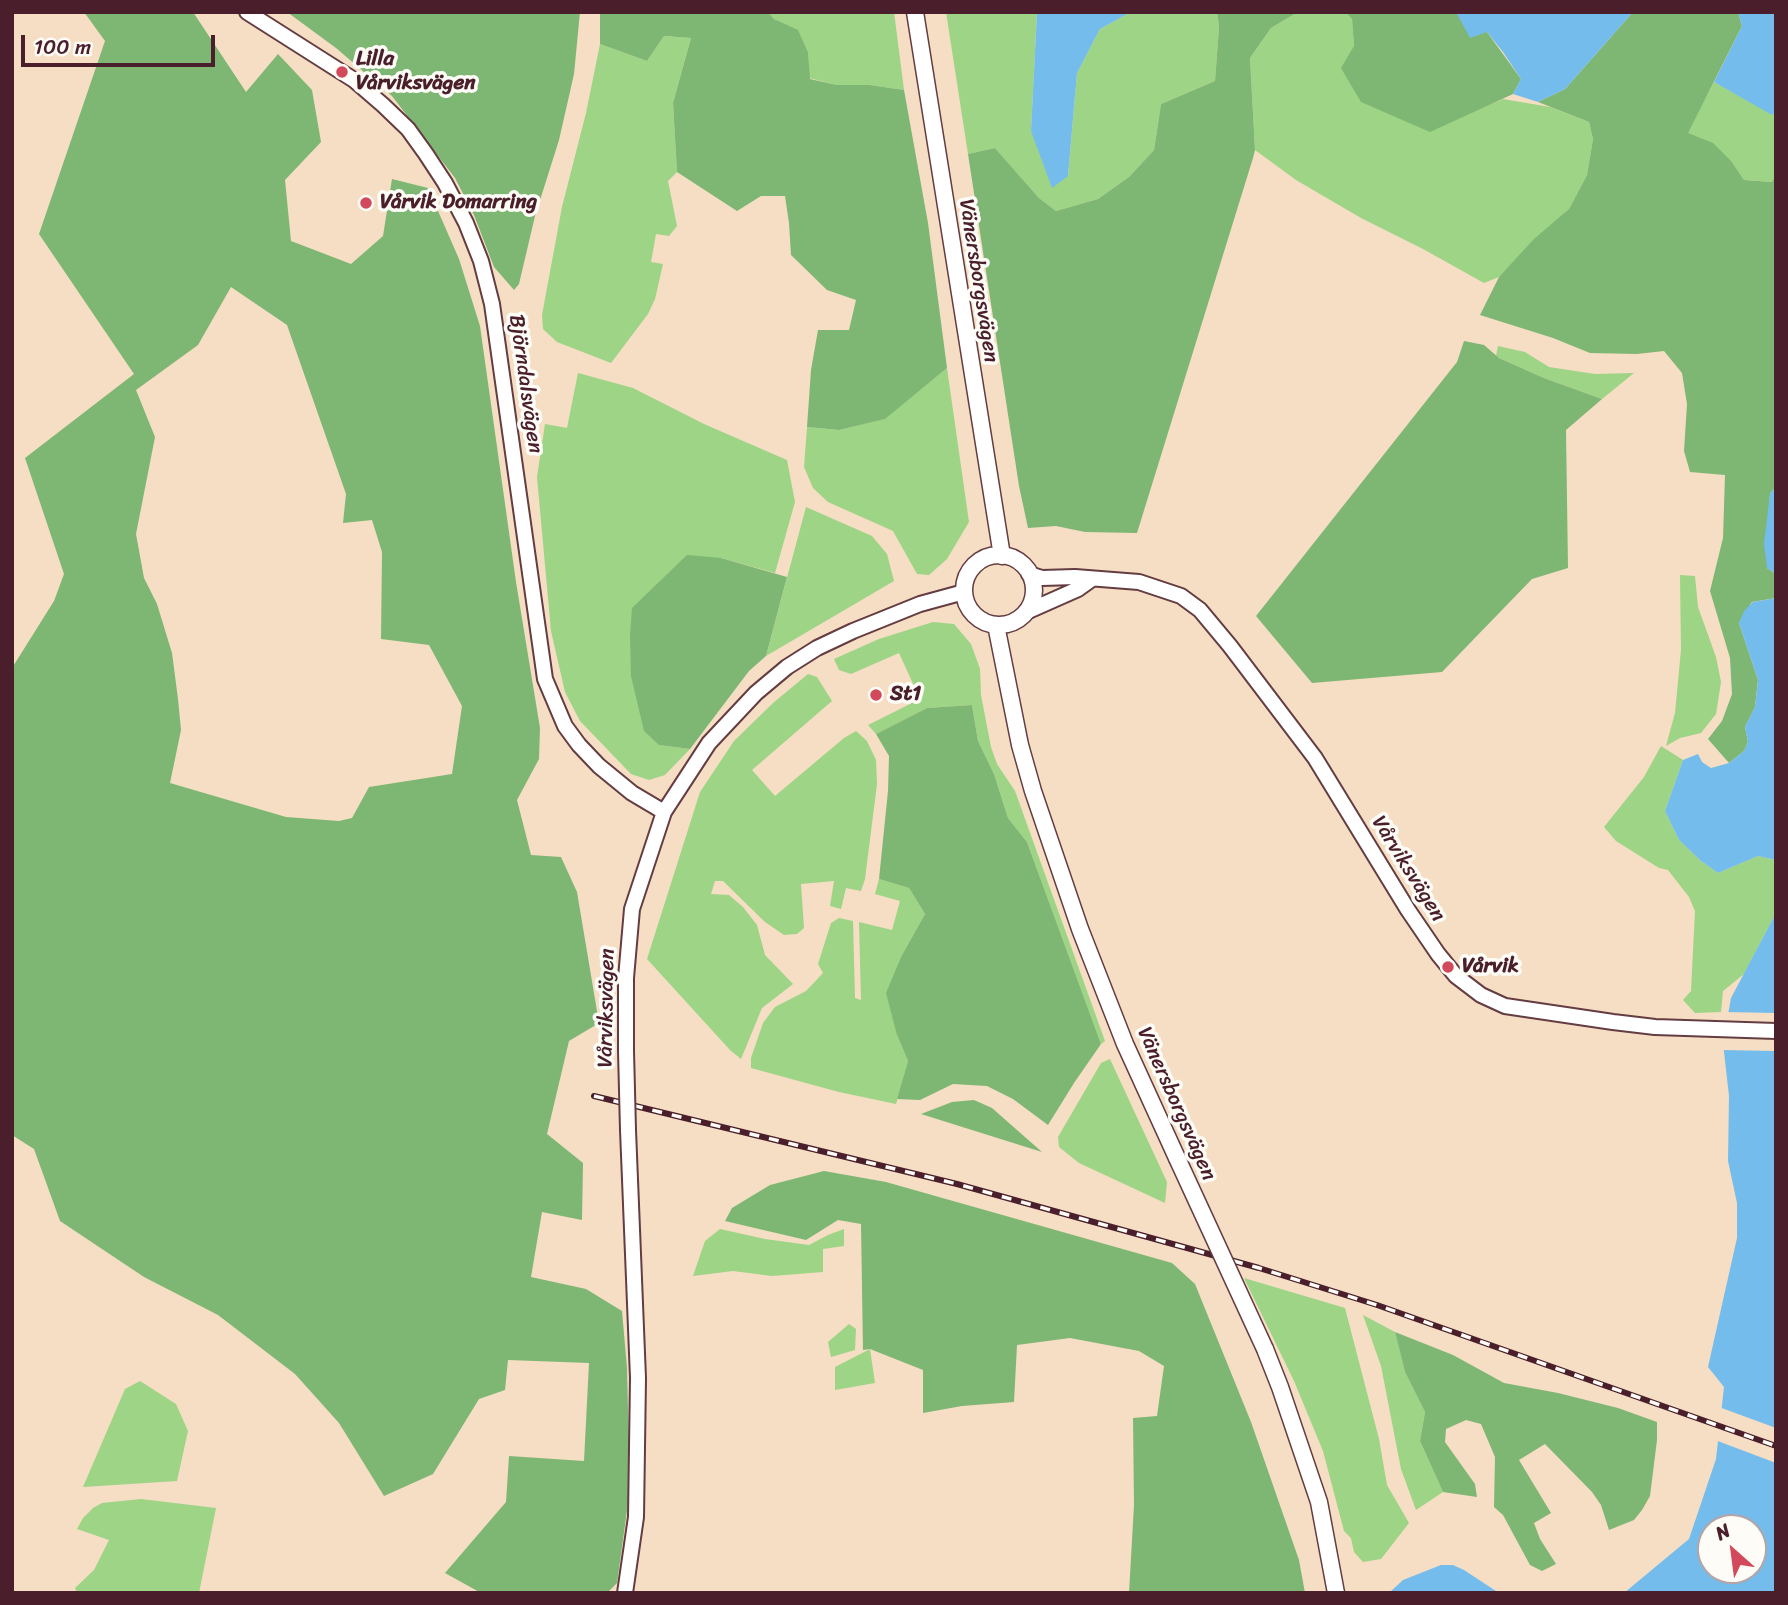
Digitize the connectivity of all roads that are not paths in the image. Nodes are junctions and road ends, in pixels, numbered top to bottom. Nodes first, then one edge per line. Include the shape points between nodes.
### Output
1 (247, 12) edge
2 (915, 12) edge
3 (1002, 556) junction
4 (1029, 574) junction
5 (1092, 579) junction
6 (964, 592) junction
7 (1026, 612) junction
8 (996, 625) junction
9 (664, 812) junction
10 (1776, 1031) edge
11 (625, 1593) edge
12 (1336, 1593) edge

1 - 9 street, Björndalsvägen via 348,76 408,129 466,223 492,304 545,679 565,726 579,745 632,793
2 - 3 main road, Vänersborgsvägen
3 - 4 main road via 1019,562
3 - 6 main road via 989,557 972,567
4 - 5 street, Vårviksvägen
4 - 7 main road via 1033,592
5 - 7 street
5 - 10 street, Vårviksvägen via 1122,579 1163,588 1200,610 1300,737 1408,910 1464,983 1505,1006 1530,1011 1655,1027
6 - 8 main road via 974,615
6 - 9 street, Vårviksvägen via 853,631 788,667 709,743
7 - 8 main road via 1013,622
8 - 12 main road, Vänersborgsvägen, bridge via 1020,745 1080,929 1125,1044 1265,1349 1318,1502
9 - 11 street, Vårviksvägen, bridge via 632,909 626,978 638,1378 636,1517

